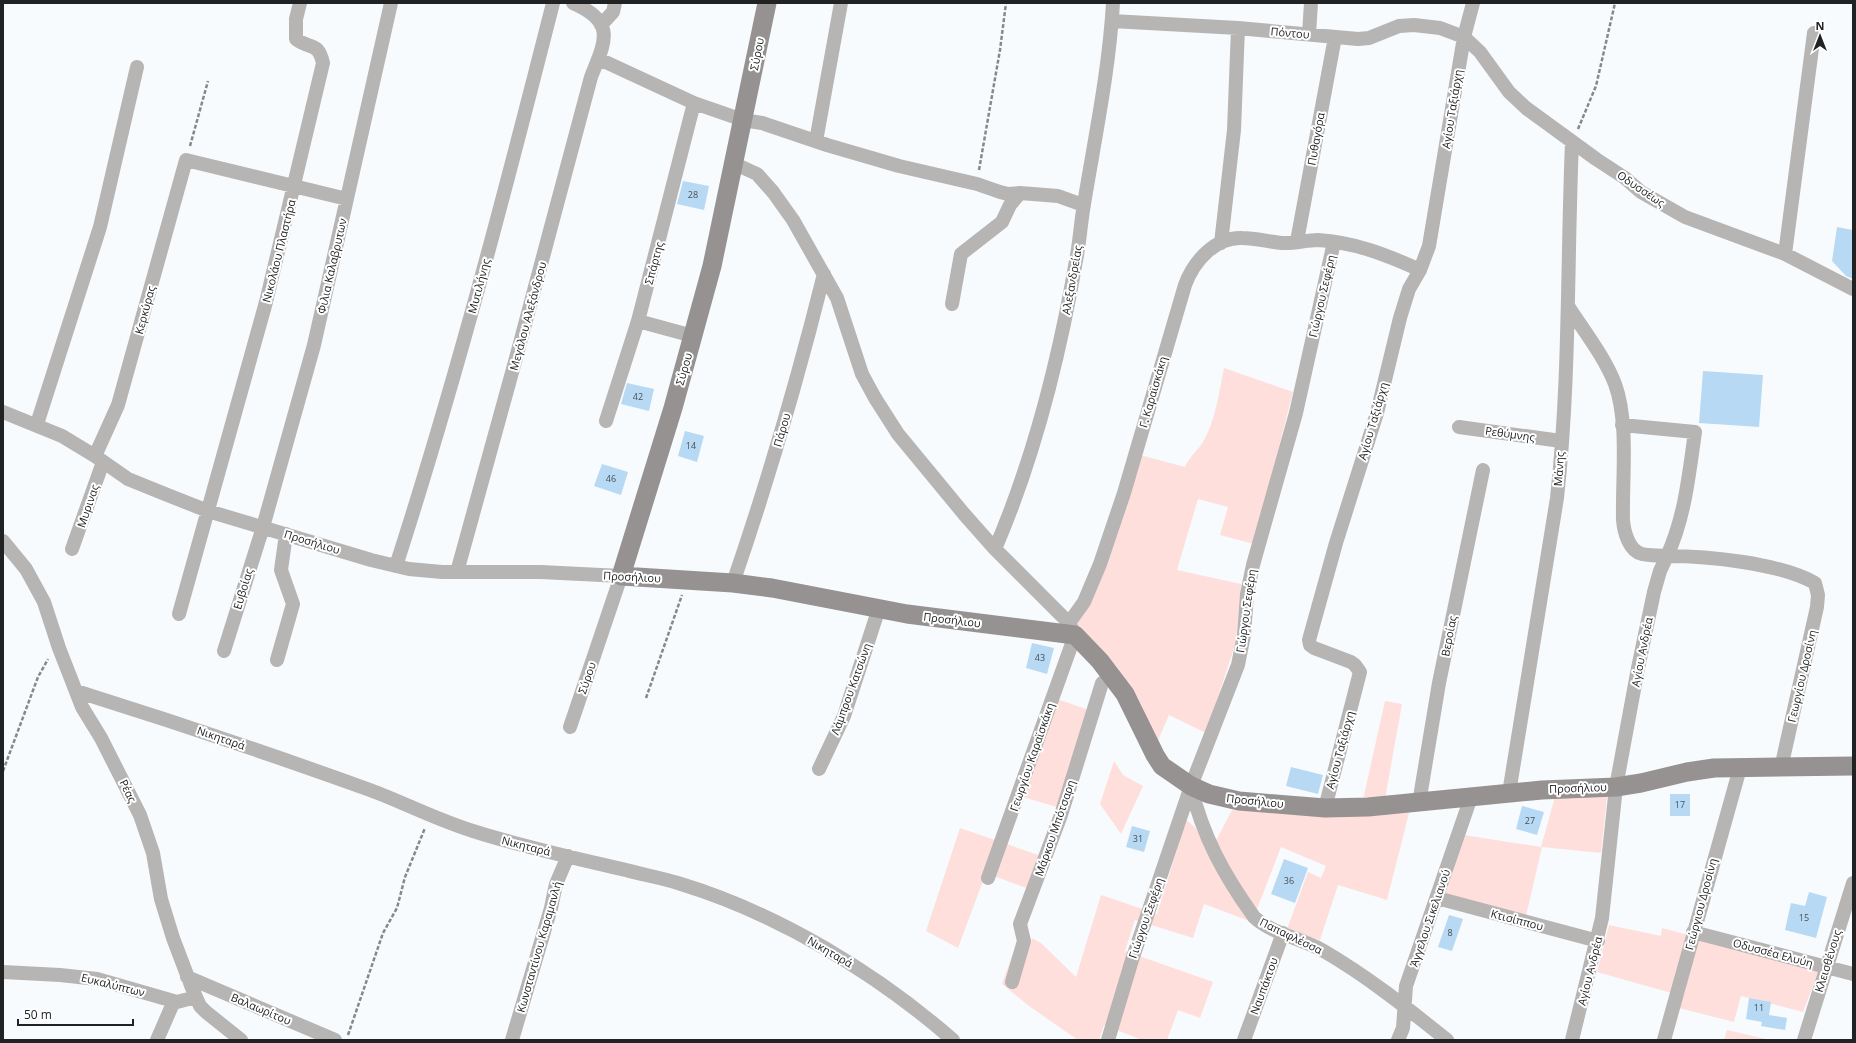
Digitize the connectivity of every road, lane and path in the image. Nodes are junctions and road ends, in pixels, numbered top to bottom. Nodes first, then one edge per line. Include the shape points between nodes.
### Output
1 (300, 3) edge
2 (391, 3) edge
3 (553, 3) edge
4 (573, 3) edge
5 (615, 3) edge
6 (767, 3) edge
7 (842, 3) edge
8 (1006, 3) edge
9 (1113, 3) edge
10 (1311, 3) edge
11 (1473, 3) edge
12 (1615, 3) edge
13 (1112, 21) junction
14 (601, 25) junction
15 (1238, 28) junction
16 (1814, 33) dead end
17 (1309, 34) junction
18 (1335, 37) junction
19 (1464, 37) junction
20 (599, 59) junction
21 (137, 67) dead end
22 (208, 82) dead end
23 (694, 103) junction
24 (743, 120) junction
25 (816, 141) junction
26 (1572, 142) junction
27 (186, 160) junction
28 (735, 164) junction
29 (977, 184) junction
30 (294, 186) junction
31 (1020, 193) junction
32 (347, 199) junction
33 (1084, 205) junction
34 (1297, 241) junction
35 (1334, 242) junction
36 (1221, 243) junction
37 (1785, 254) junction
38 (1420, 270) junction
39 (824, 274) junction
40 (1853, 289) edge
41 (952, 304) dead end
42 (1568, 306) junction
43 (638, 322) junction
44 (693, 336) junction
45 (3, 412) edge
46 (606, 421) dead end
47 (36, 424) junction
48 (1622, 425) junction
49 (1459, 428) dead end
50 (1561, 442) junction
51 (99, 459) junction
52 (1482, 470) dead end
53 (208, 511) junction
54 (263, 527) junction
55 (286, 534) junction
56 (3, 540) edge
57 (995, 549) junction
58 (72, 550) dead end
59 (1667, 556) junction
60 (396, 566) junction
61 (456, 572) junction
62 (621, 576) junction
63 (688, 580) junction
64 (733, 583) junction
65 (879, 608) junction
66 (179, 614) dead end
67 (1072, 629) junction
68 (224, 651) dead end
69 (61, 653) junction
70 (277, 660) dead end
71 (1111, 677) junction
72 (76, 691) junction
73 (646, 698) dead end
74 (570, 727) dead end
75 (1853, 766) edge
76 (1740, 768) junction
77 (1781, 768) junction
78 (819, 769) dead end
79 (3, 772) edge
80 (1191, 786) junction
81 (1616, 787) junction
82 (1509, 792) junction
83 (1472, 797) junction
84 (1419, 803) junction
85 (1325, 808) junction
86 (430, 816) junction
87 (568, 856) junction
88 (988, 878) dead end
89 (1853, 883) edge
90 (1437, 898) junction
91 (1694, 932) junction
92 (1283, 933) junction
93 (1598, 941) junction
94 (1826, 967) junction
95 (3, 972) edge
96 (1853, 974) edge
97 (188, 977) junction
98 (1012, 982) dead end
99 (196, 997) junction
100 (174, 1002) junction
101 (1404, 1005) junction
102 (157, 1040) edge
103 (241, 1040) edge
104 (335, 1040) edge
105 (346, 1040) edge
106 (512, 1040) edge
107 (953, 1040) edge
108 (1108, 1040) edge
109 (1244, 1040) edge
110 (1398, 1040) edge
111 (1447, 1040) edge
112 (1572, 1040) edge
113 (1664, 1040) edge
114 (1804, 1040) edge

1 - 30 street, Νικολάου Πλαστήρα via 296,19 296,39 300,43 318,48 323,63
2 - 32 street, Φιλια Καλαβρυτων
3 - 60 street, Μυτιλήνης via 462,350 429,465
4 - 14 street via 589,13
5 - 14 street via 612,12
6 - 24 street, Σύρου
7 - 25 street
8 - 29 path
9 - 13 street, Αλεξανδρείας
10 - 17 street
11 - 19 street, Αγίου Ταξιάρχη
12 - 26 path via 1596,86
13 - 15 street, Πόντου
13 - 33 street, Αλεξανδρείας
14 - 20 street, Μεγάλου Αλεξάνδρου via 605,38
15 - 17 street, Πόντου
15 - 36 street via 1234,130
16 - 37 street
17 - 18 street, Πόντου
18 - 19 street, Πόντου via 1369,38 1399,26 1414,24 1440,28
18 - 34 street, Πυθαγόρα
19 - 26 street, Οδυσσέως via 1480,52 1509,92
19 - 38 street, Αγίου Ταξιάρχη via 1432,232
20 - 23 street
20 - 61 street, Μεγάλου Αλεξάνδρου via 591,77
21 - 47 street via 100,227
22 - 27 path
23 - 24 street
23 - 43 street, Σπάρτης
24 - 25 street via 762,123
24 - 28 street, Σύρου
25 - 29 street via 899,166
26 - 37 street, Οδυσσέως via 1641,192 1685,217
26 - 42 street, Μάνης
27 - 30 street
27 - 51 street, Κερκύρας via 118,405
28 - 39 street via 757,174 773,192 793,220
28 - 44 street, Σύρου
29 - 31 street via 1008,194
30 - 32 street
30 - 53 street, Νικολάου Πλαστήρα via 266,302
31 - 33 street via 1058,196
31 - 41 street via 1010,205 1002,222 962,254
32 - 54 street, Φιλια Καλαβρυτων via 314,345
33 - 57 street, Αλεξανδρείας via 1058,351 1033,446
34 - 35 street, Γ. Καραϊσκάκη
34 - 36 street, Γ. Καραϊσκάκη via 1283,243 1232,238
35 - 38 street, Γ. Καραϊσκάκη via 1374,251
35 - 80 street, Γιώργου Σεφέρη via 1296,414 1252,565 1238,665
36 - 67 street, Γ. Καραϊσκάκη via 1199,260 1189,273 1124,493 1100,564
37 - 40 street, Οδυσσέως
38 - 85 street, Αγίου Ταξιάρχη via 1400,318 1377,413 1309,640 1314,648 1355,665 1360,672
39 - 57 street via 839,304 862,374 875,398 913,453
39 - 64 street, Πάρου via 785,422
42 - 48 street via 1606,363 1616,385
42 - 50 street, Μάνης
43 - 44 street
43 - 46 street, Σπάρτης
44 - 62 street, Σύρου
45 - 47 street, Προσήλιου
47 - 51 street, Προσήλιου via 62,436
48 - 59 street via 1625,534 1630,544 1641,554
48 - 59 street, Αγίου Ανδρέα via 1695,432 1676,535
49 - 50 street, Ρεθύμνης
50 - 82 street, Μάνης via 1557,498
51 - 53 street, Προσήλιου via 128,479
51 - 58 street, Μυρινας
52 - 84 street, Βεροίας
53 - 54 street, Προσήλιου
53 - 66 street, Νικολάου Πλαστήρα
54 - 55 street, Προσήλιου
54 - 68 street, Ευβοίας
55 - 60 street, Προσήλιου
55 - 70 street via 281,570 293,604
56 - 69 street, Ρέας via 26,569 44,602
57 - 67 street
59 - 77 street, Γεωργίου Δροσίνη via 1742,562 1802,577 1815,583 1817,607
59 - 81 street, Αγίου Ανδρέα via 1654,592
60 - 61 street, Προσήλιου via 425,571
61 - 62 street, Προσήλιου
62 - 63 street, Προσήλιου
62 - 74 street, Σύρου
63 - 64 street, Προσήλιου
63 - 73 path
64 - 65 street, Προσήλιου
65 - 67 street, Προσήλιου via 907,614
65 - 78 street, Λάμπρου Κατσώνη via 844,716
67 - 71 street, Προσήλιου
67 - 88 street, Γεωργίου Καραϊσκάκη
69 - 72 street, Ρέας
69 - 79 path via 45,663 38,677
71 - 80 street, Προσήλιου via 1131,706 1162,766
71 - 98 street, Μάρκου Μπότσαρη via 1102,683 1061,815 1020,924 1024,941
72 - 86 street, Νικηταρά via 297,764 378,793
72 - 97 street, Ρέας via 82,707 101,738 140,815 153,852 163,905
75 - 77 street, Προσήλιου
76 - 77 street, Προσήλιου
76 - 81 street, Προσήλιου via 1694,771
76 - 91 street, Γεώργιου Δροσίνη
80 - 85 street, Προσήλιου via 1209,794 1239,801
80 - 92 street, Παπαφλέσσα via 1201,823 1223,872 1254,917 1262,924
80 - 108 street, Γιώργου Σεφέρη via 1132,960
81 - 82 street, Προσήλιου
81 - 93 street, Αγίου Ανδρέα
82 - 83 street, Προσήλιου
83 - 84 street, Προσήλιου
83 - 90 street, Άγγελου Σικελιανού
84 - 85 street, Προσήλιου
86 - 87 street, Νικηταρά via 524,846
86 - 105 path via 405,877 397,908 383,933
87 - 106 street, Κωνσταντίνου Καραμανλή via 556,884
87 - 107 street, Νικηταρά via 678,883 725,898 827,949 902,999
89 - 94 street, Κλεισθένους
90 - 93 street, Κτισίππου
90 - 101 street, Άγγελου Σικελιανού via 1406,986
91 - 94 street, Οδυσσέα Ελυύη
91 - 113 street, Γεώργιου Δροσίνη
92 - 101 street, Παπαφλέσσα via 1322,950
92 - 109 street, Ναυπάκτου
93 - 112 street, Αγίου Ανδρέα
94 - 96 street, Οδυσσέα Ελυύη
94 - 114 street, Κλεισθένους
95 - 100 street, Ευκαλύπτων via 97,979
97 - 99 street, Ρέας
97 - 104 street, Βαλαωρίτου
99 - 100 street, Ευκαλύπτων
99 - 103 street, Ρέας via 206,1012
100 - 102 street
101 - 110 street, Άγγελου Σικελιανού via 1403,1028
101 - 111 street, Παπαφλέσσα

